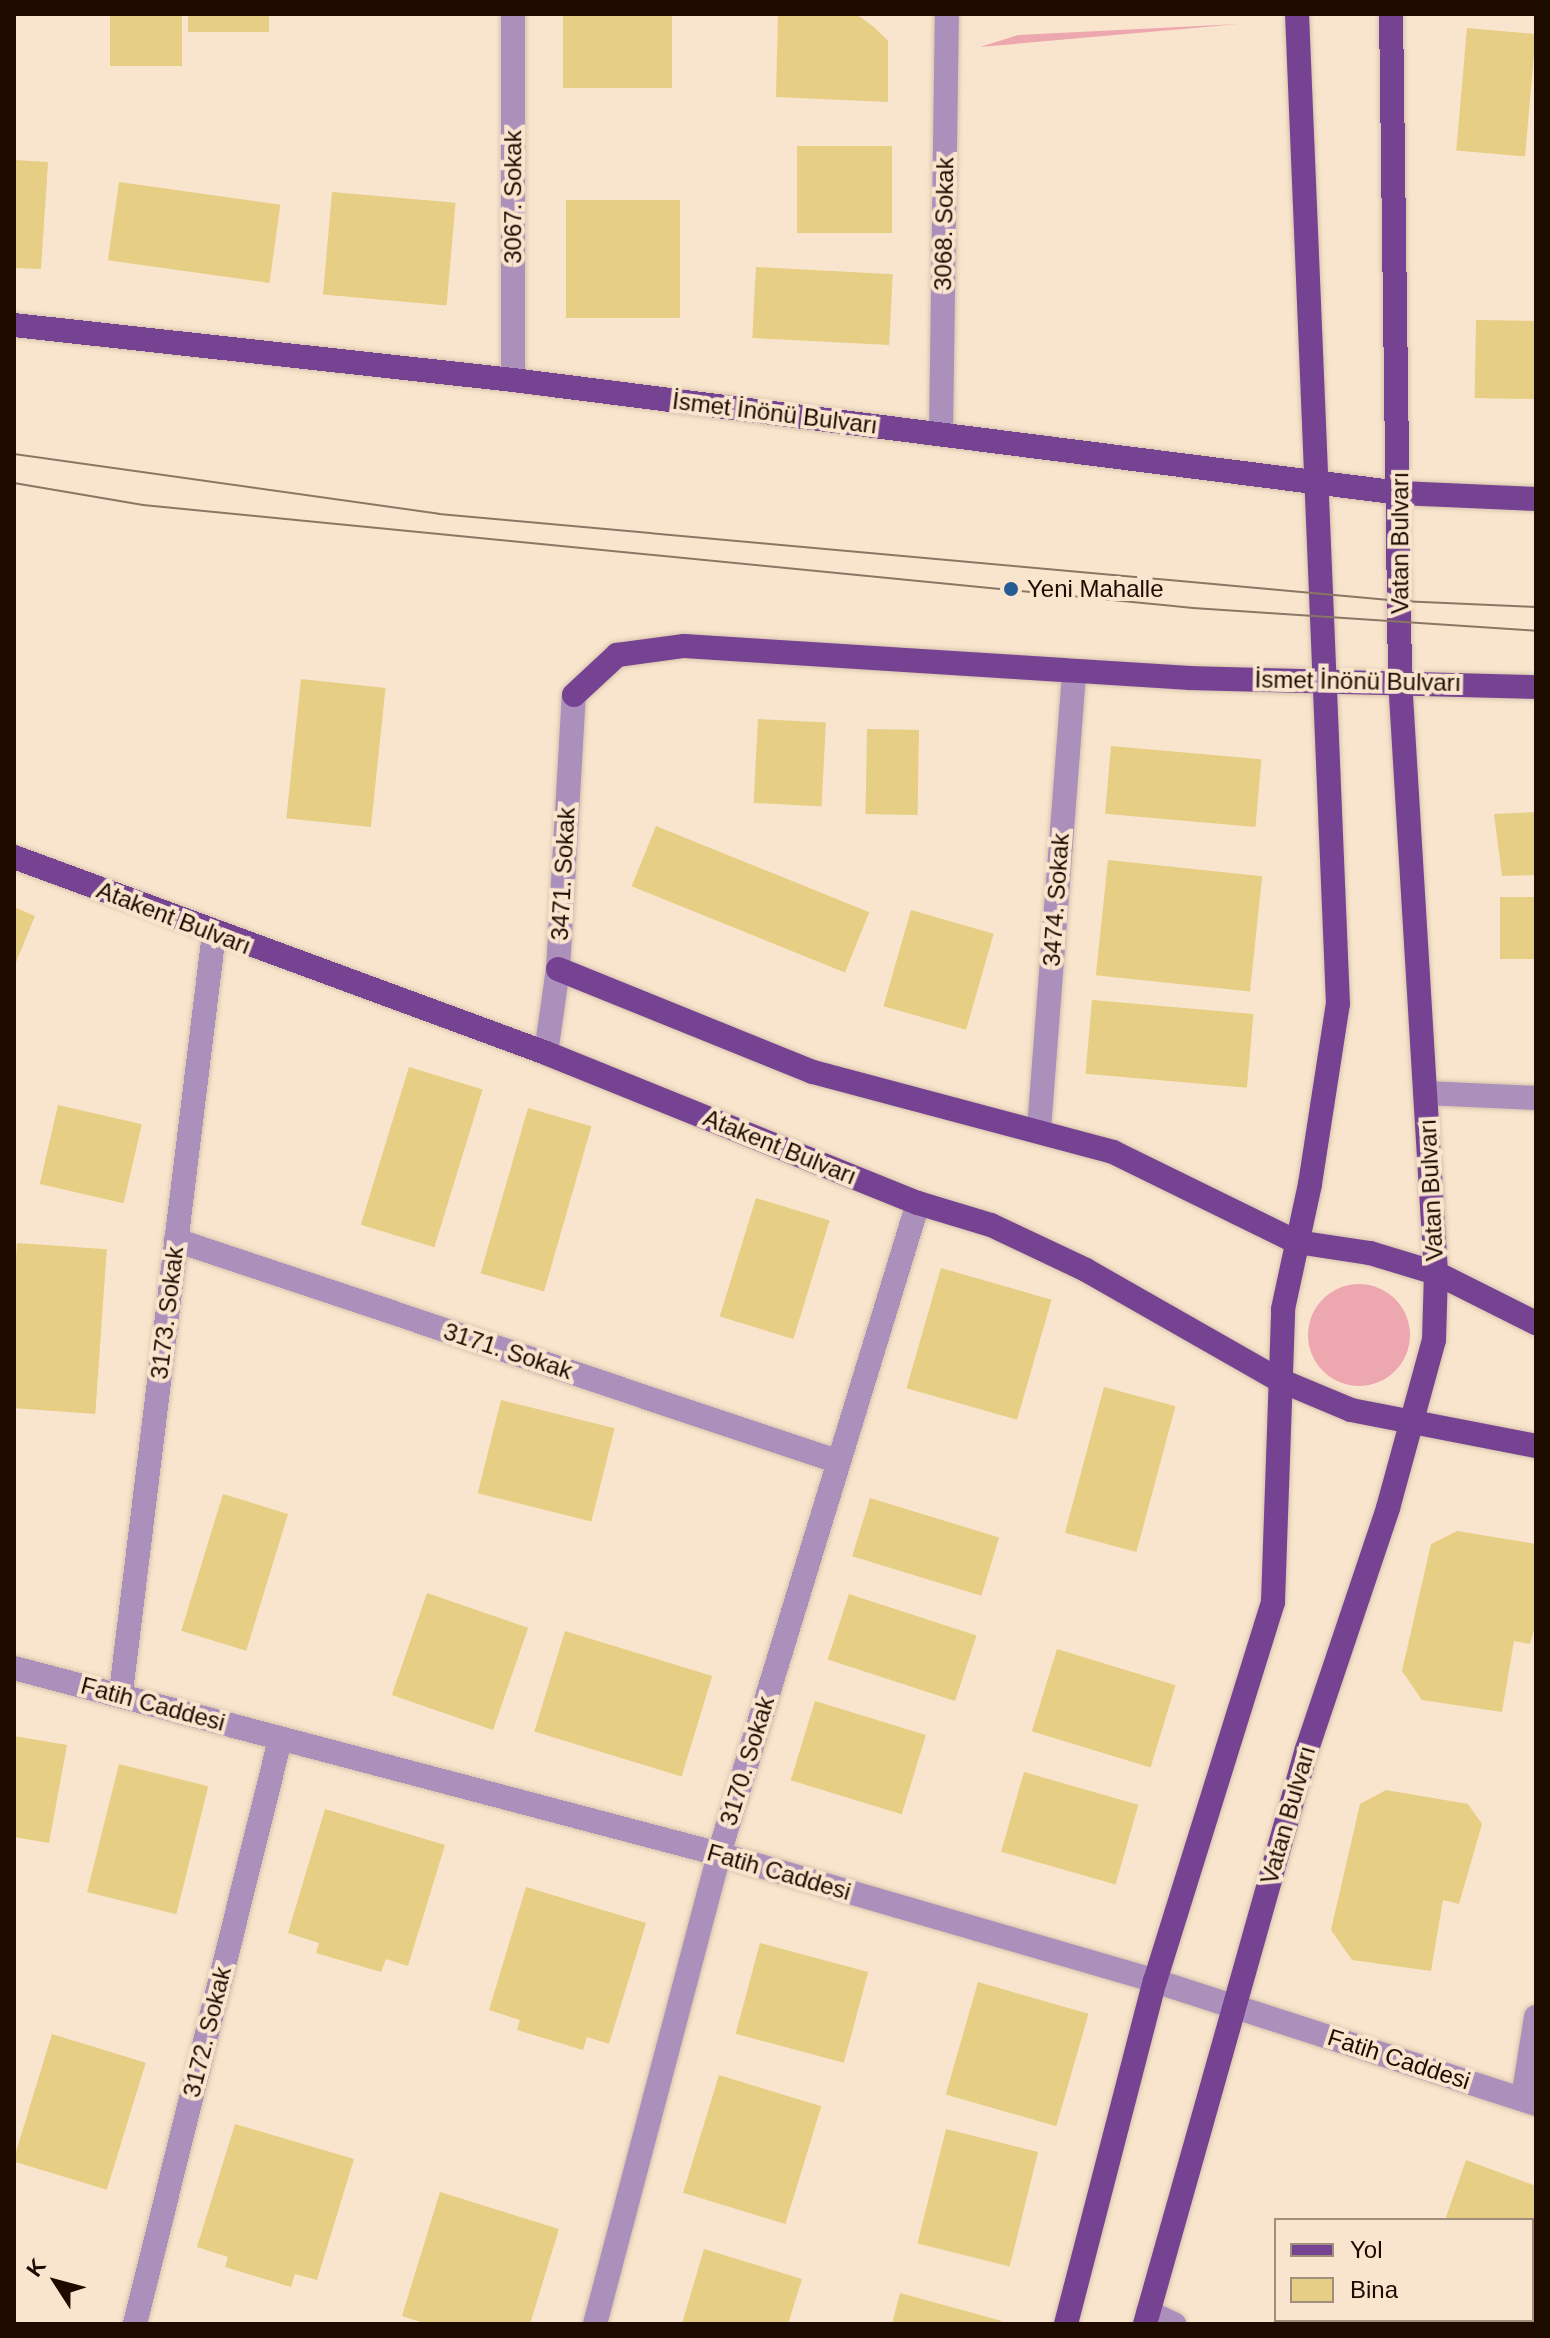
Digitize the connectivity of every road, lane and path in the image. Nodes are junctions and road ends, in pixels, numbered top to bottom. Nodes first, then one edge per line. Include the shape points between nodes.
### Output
1 (513, 14) edge
2 (947, 14) edge
3 (1297, 14) edge
4 (1391, 14) edge
5 (14, 325) edge
6 (513, 380) junction
7 (941, 434) junction
8 (1315, 481) junction
9 (1400, 493) junction
10 (1536, 499) edge
11 (1074, 672) junction
12 (1324, 680) junction
13 (1400, 680) junction
14 (1536, 687) edge
15 (574, 695) joint
16 (14, 857) edge
17 (214, 934) junction
18 (558, 969) junction
19 (546, 1053) junction
20 (1425, 1093) junction
21 (1536, 1098) edge
22 (1039, 1129) junction
23 (918, 1203) junction
24 (176, 1240) junction
25 (1297, 1242) junction
26 (1436, 1273) junction
27 (1536, 1323) edge
28 (1277, 1379) junction
29 (1412, 1425) junction
30 (1536, 1446) edge
31 (839, 1462) junction
32 (14, 1668) edge
33 (121, 1692) junction
34 (280, 1740) junction
35 (719, 1854) junction
36 (1155, 1981) junction
37 (1233, 2006) junction
38 (1536, 2017) edge
39 (1530, 2101) edge
40 (1146, 2318) edge
41 (135, 2324) edge
42 (595, 2324) edge
43 (1066, 2324) edge
44 (1174, 2324) edge

1 - 6 street, 3067. Sokak
2 - 7 street, 3068. Sokak
3 - 8 main road
4 - 9 main road, Vatan Bulvarı
5 - 6 main road, İsmet İnönü Bulvarı
6 - 7 main road, İsmet İnönü Bulvarı
7 - 8 main road, İsmet İnönü Bulvarı
8 - 9 main road, İsmet İnönü Bulvarı
8 - 12 main road
9 - 10 main road, İsmet İnönü Bulvarı
9 - 13 main road, Vatan Bulvarı
11 - 12 main road, İsmet İnönü Bulvarı
11 - 15 main road, İsmet İnönü Bulvarı via 684,646 617,655
11 - 22 street, 3474. Sokak
12 - 13 main road, İsmet İnönü Bulvarı
12 - 25 main road via 1338,1004
13 - 14 main road, İsmet İnönü Bulvarı
13 - 20 main road, Vatan Bulvarı
15 - 18 street, 3471. Sokak
16 - 17 main road, Atakent Bulvarı
17 - 19 main road, Atakent Bulvarı
17 - 24 street, 3173. Sokak
18 - 19 street, 3471. Sokak
18 - 22 main road via 813,1072
19 - 23 main road, Atakent Bulvarı
20 - 21 street
20 - 26 main road, Vatan Bulvarı
22 - 25 main road via 1167,1175
23 - 28 main road, Atakent Bulvarı via 991,1225 1086,1270
23 - 31 street, 3170. Sokak
24 - 31 street, 3171. Sokak
24 - 33 street, 3173. Sokak
25 - 26 main road via 1370,1253
25 - 28 main road via 1283,1309
26 - 27 main road
26 - 29 main road, Vatan Bulvarı via 1434,1340
28 - 29 main road, Atakent Bulvarı via 1351,1410
28 - 36 main road via 1273,1602
29 - 30 main road, Atakent Bulvarı
29 - 37 main road, Vatan Bulvarı via 1307,1749
31 - 35 street, 3170. Sokak
32 - 33 street, Fatih Caddesi
33 - 34 street, Fatih Caddesi
34 - 35 street, Fatih Caddesi
34 - 41 street, 3172. Sokak
35 - 36 street, Fatih Caddesi
35 - 42 street, 3170. Sokak
36 - 37 street, Fatih Caddesi
36 - 43 main road
37 - 39 street, Fatih Caddesi
37 - 40 main road, Vatan Bulvarı
38 - 39 street
40 - 44 street

